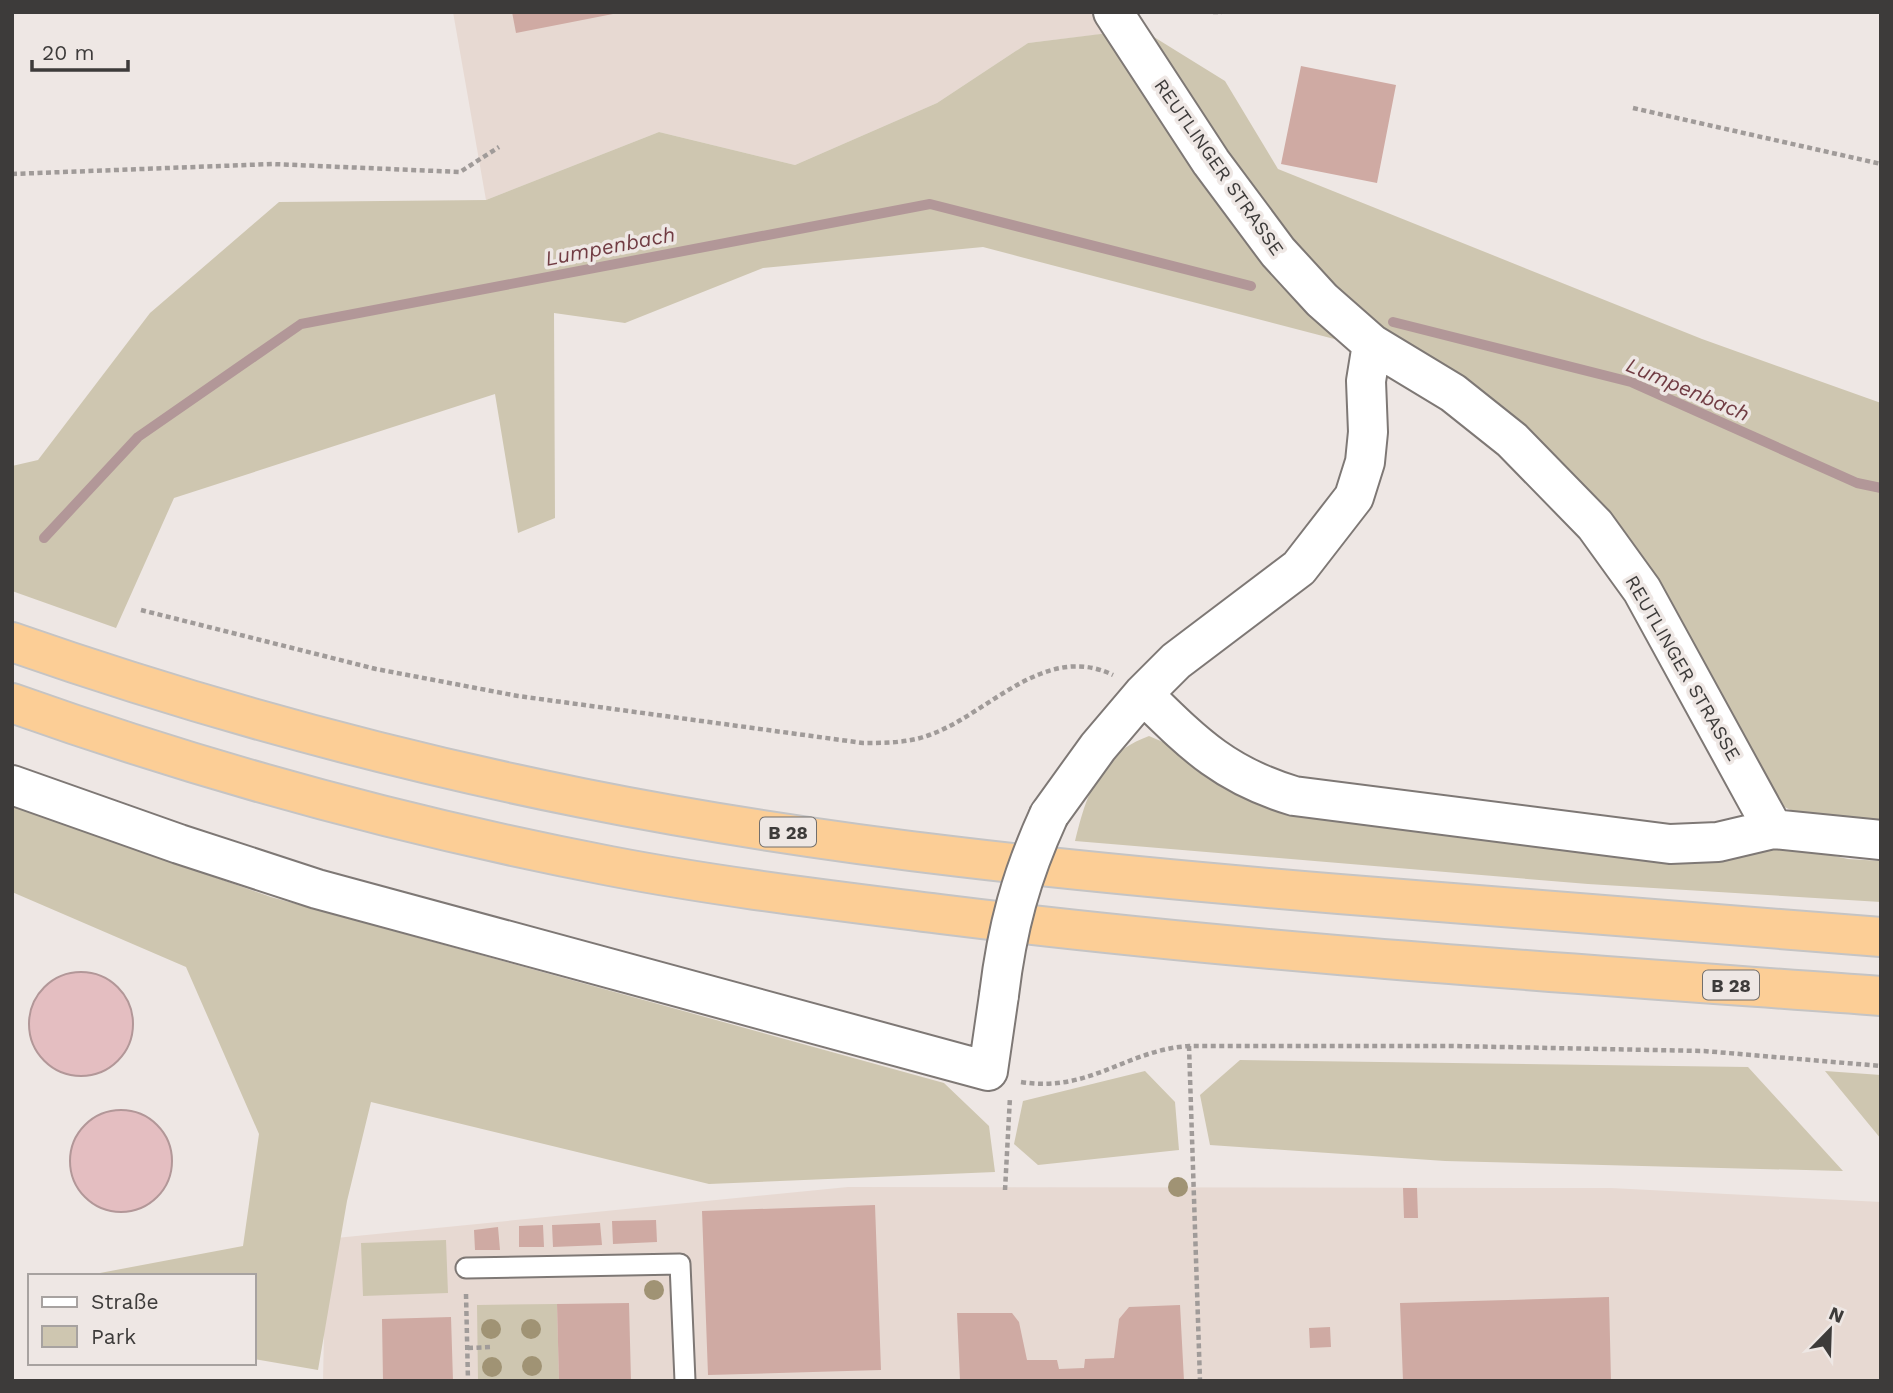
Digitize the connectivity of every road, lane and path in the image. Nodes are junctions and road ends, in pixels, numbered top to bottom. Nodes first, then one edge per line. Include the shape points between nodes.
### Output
1 (1113, 12) edge
2 (1213, 12) edge
3 (1222, 12) edge
4 (1633, 108) dead end
5 (499, 148) dead end
6 (1881, 164) edge
7 (12, 174) edge
8 (1372, 344) junction
9 (141, 610) dead end
10 (12, 642) edge
11 (1143, 694) junction
12 (12, 703) edge
13 (12, 785) edge
14 (1773, 829) junction
15 (1881, 840) edge
16 (1881, 937) edge
17 (1881, 996) edge
18 (1189, 1046) junction
19 (1881, 1066) edge
20 (999, 1075) junction
21 (1004, 1190) dead end
22 (466, 1268) joint
23 (491, 1347) dead end
24 (467, 1348) junction
25 (468, 1381) edge
26 (685, 1381) edge
27 (1200, 1381) edge

1 - 8 street, REUTLINGER STRASSE via 1211,162 1278,252 1322,300
2 - 3 path
4 - 6 path
5 - 7 path via 460,172 272,164
8 - 11 street via 1366,381 1365,462 1354,497 1299,568 1176,661
8 - 14 street, REUTLINGER STRASSE via 1453,393 1512,440 1595,525 1642,590
9 - 11 path via 376,669 518,696 863,743 908,741 932,734 1020,683 1054,669 1081,667 1110,673
10 - 16 highway, B 28 via 354,745 583,798 824,838 1114,875
11 - 14 street via 1200,750 1262,786 1294,796 1670,844 1718,842
11 - 20 street, bridge via 1049,815 1016,895 999,995
12 - 17 highway, B 28 via 97,733 348,805 609,866 734,887 1120,937
13 - 20 street via 317,888
14 - 15 street
18 - 19 path via 1704,1051
18 - 20 path via 1149,1052 1090,1078 1063,1084
18 - 27 path
20 - 21 path
22 - 24 path
22 - 26 lane via 680,1264
23 - 24 path
24 - 25 path

